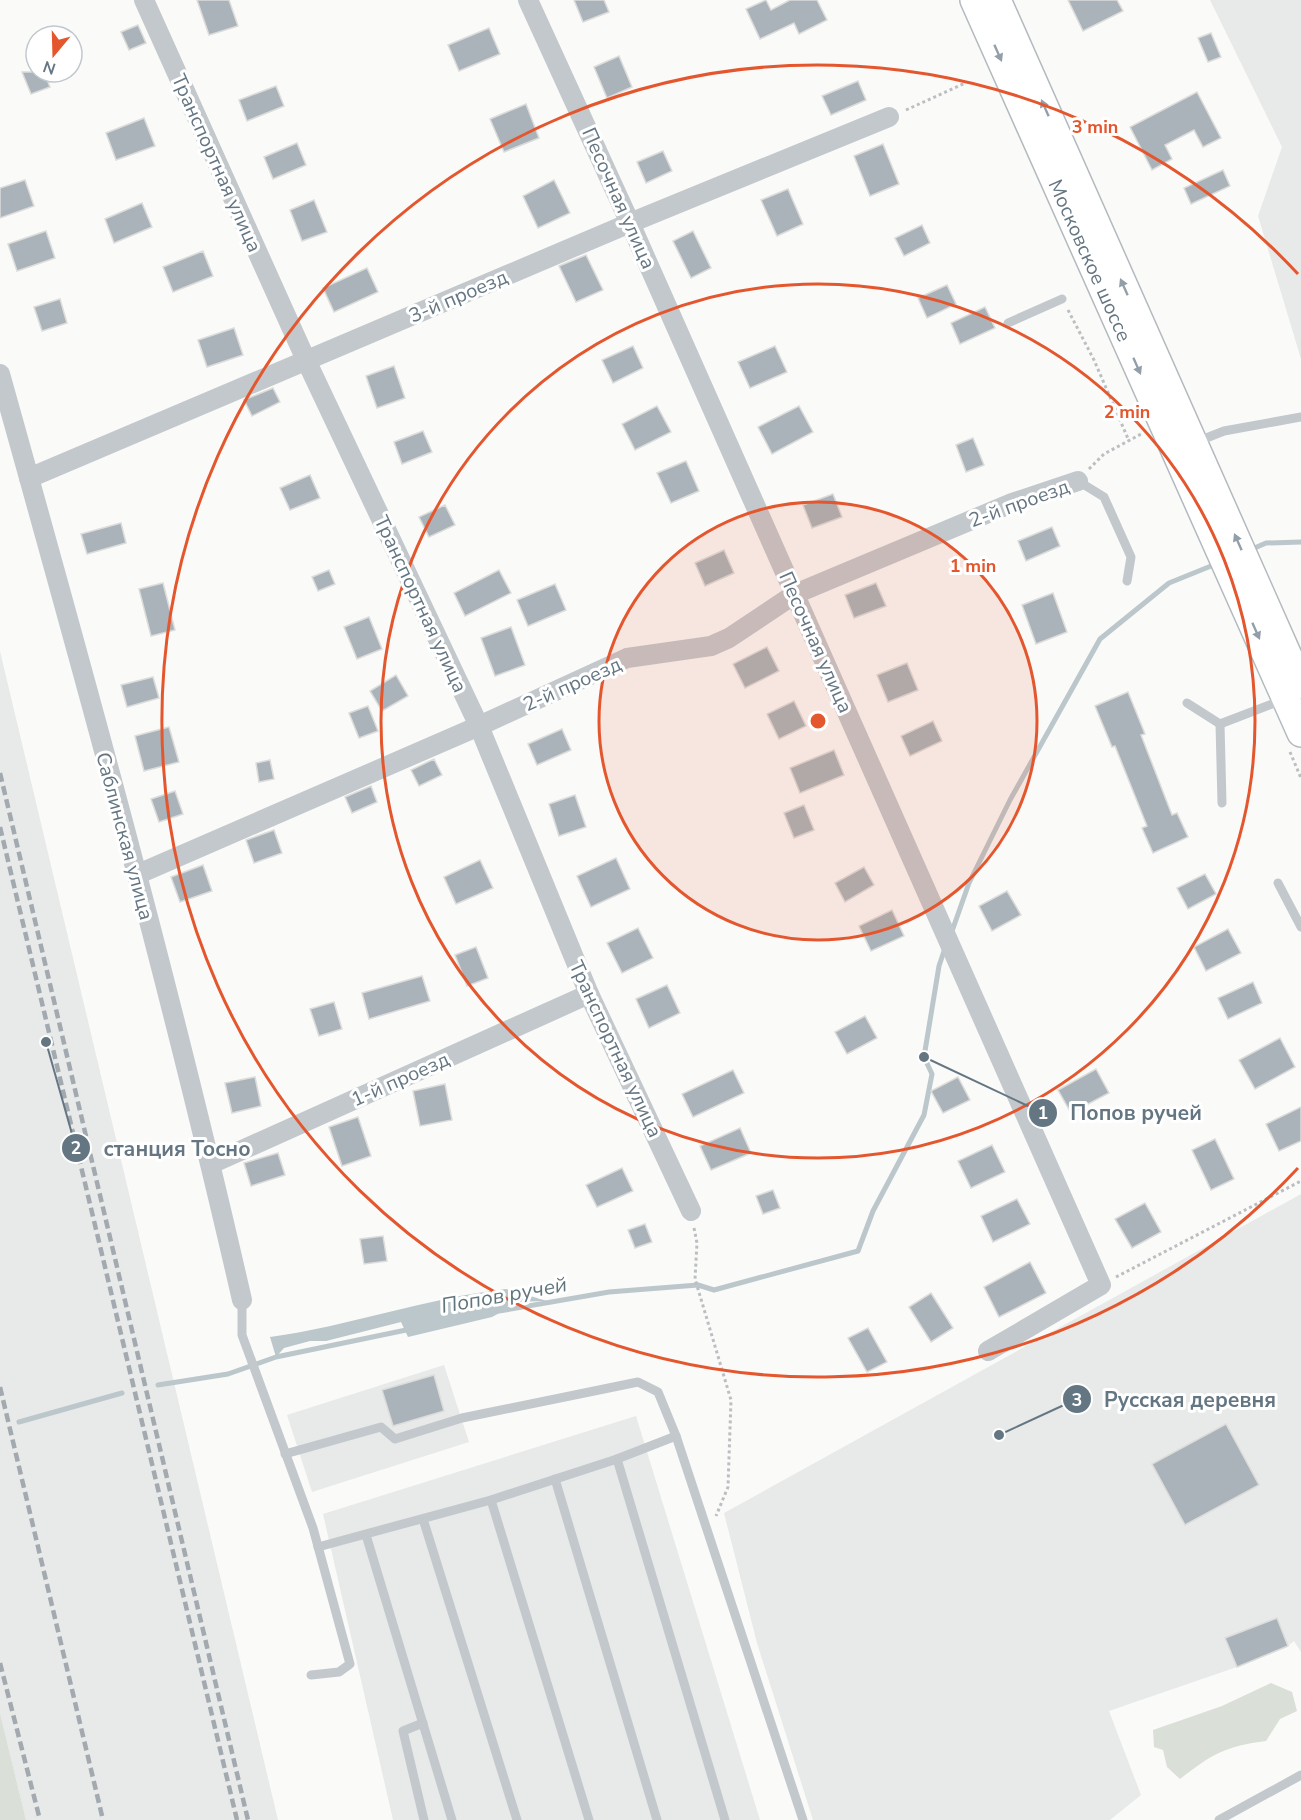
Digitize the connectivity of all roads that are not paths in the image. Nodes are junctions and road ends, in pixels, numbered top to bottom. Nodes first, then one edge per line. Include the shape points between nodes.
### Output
1 (144, 0) edge
2 (528, 0) edge
3 (974, 0) edge
4 (997, 0) edge
5 (889, 117) road end
6 (630, 223) junction
7 (1062, 299) road end
8 (1008, 322) dead end
9 (306, 360) junction
10 (0, 374) edge
11 (1301, 417) edge
12 (1194, 443) junction
13 (29, 478) junction
14 (1078, 482) joint
15 (1215, 516) junction
16 (1127, 581) dead end
17 (795, 594) junction
18 (1293, 692) edge
19 (1187, 703) dead end
20 (1220, 724) junction
21 (479, 726) junction
22 (1301, 733) edge
23 (1222, 803) dead end
24 (136, 875) junction
25 (1278, 883) dead end
26 (1301, 927) edge
27 (589, 994) junction
28 (211, 1164) junction
29 (691, 1211) road end
30 (242, 1300) joint
31 (988, 1351) dead end
32 (676, 1436) junction
33 (285, 1454) junction
34 (617, 1460) junction
35 (555, 1479) junction
36 (491, 1500) junction
37 (423, 1519) junction
38 (366, 1535) junction
39 (318, 1547) junction
40 (311, 1675) dead end
41 (423, 1723) junction
42 (1301, 1775) edge
43 (424, 1820) edge
44 (452, 1820) edge
45 (517, 1820) edge
46 (589, 1820) edge
47 (657, 1820) edge
48 (725, 1820) edge
49 (803, 1820) edge
50 (1219, 1820) edge

1 - 9 street, Транспортная улица
2 - 6 street, Песочная улица
3 -> 15 main road, Московское шоссе
12 -> 4 main road, Московское шоссе
5 - 6 street, 3-й проезд
6 - 9 street, 3-й проезд
6 - 17 street, Песочная улица
7 - 8 lane
9 - 13 street, 3-й проезд
9 - 21 street, Транспортная улица
10 - 13 street, Саблинская улица
11 - 12 lane via 1224,431
12 - 15 main road, Московское шоссе
13 - 24 street, Саблинская улица
14 - 16 lane via 1104,497 1131,557
14 - 17 street, 2-й проезд via 1011,503
15 - 18 main road
17 - 21 street, 2-й проезд via 711,646 627,658
17 - 31 street, Песочная улица via 1101,1285
18 - 20 lane
18 - 22 main road
19 - 20 lane
20 - 23 lane
21 - 24 street, 2-й проезд
21 - 27 street, Транспортная улица
24 - 28 street, Саблинская улица
25 - 26 lane
27 - 28 street, 1-й проезд
27 - 29 street, Транспортная улица
28 - 30 street, Саблинская улица
30 - 33 lane via 242,1335
32 - 33 lane via 658,1392 638,1382 462,1418 395,1439 381,1427
32 - 34 lane
32 - 49 lane
33 - 39 lane
34 - 35 lane
34 - 48 lane
35 - 36 lane
35 - 47 lane
36 - 37 lane
36 - 46 lane
37 - 38 lane
37 - 45 lane
38 - 39 lane
38 - 41 lane
39 - 40 lane via 350,1664 339,1672
41 - 43 lane via 403,1731
41 - 44 lane
42 - 50 lane

